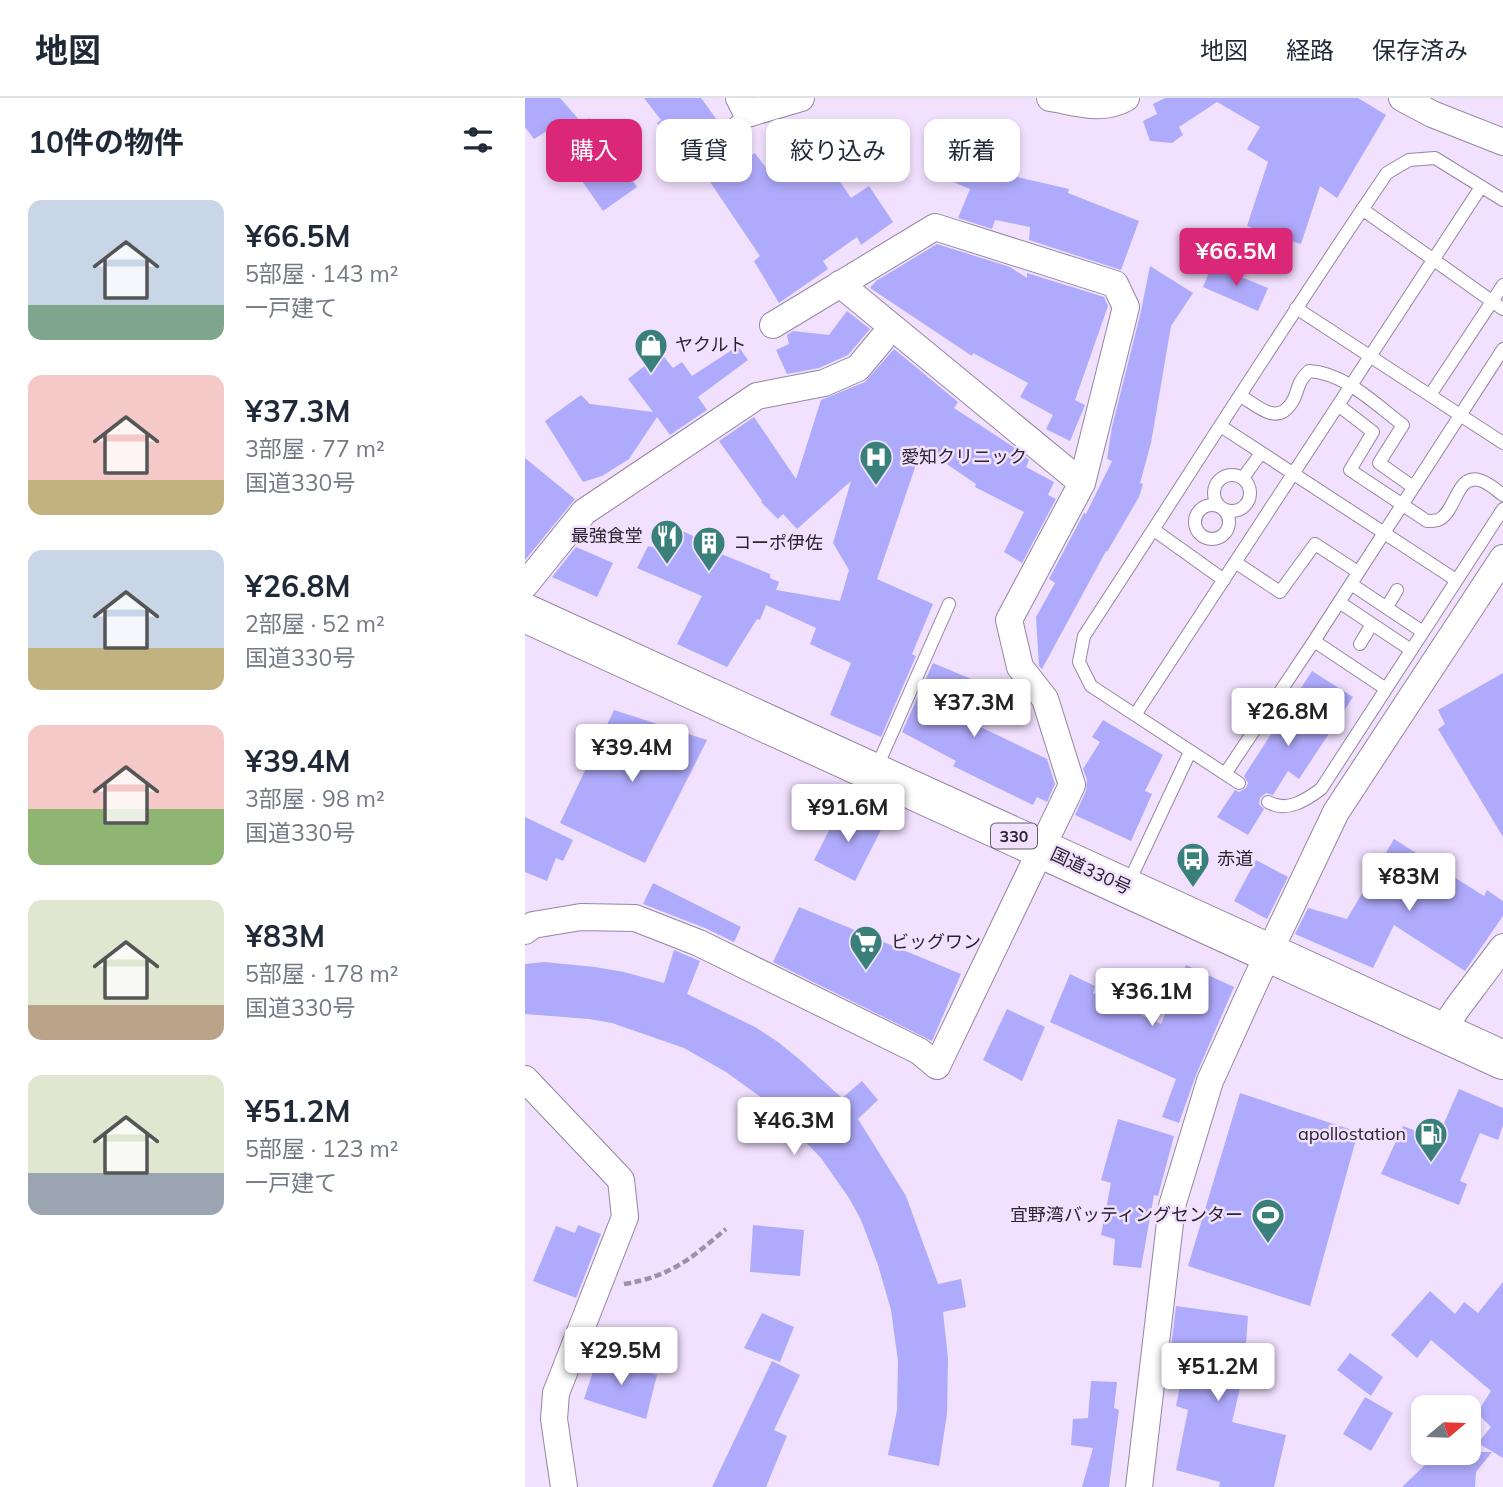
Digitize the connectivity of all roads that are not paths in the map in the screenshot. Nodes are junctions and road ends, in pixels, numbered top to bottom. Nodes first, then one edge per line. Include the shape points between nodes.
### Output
1 (801, 98) edge
2 (1050, 98) edge
3 (1126, 98) edge
4 (1402, 98) edge
5 (743, 106) edge
6 (729, 119) edge
7 (1503, 142) edge
8 (1482, 187) junction
9 (1503, 200) edge
10 (1362, 209) junction
11 (1434, 259) junction
12 (840, 284) junction
13 (1503, 285) edge
14 (1492, 301) junction
15 (1296, 308) junction
16 (1503, 309) edge
17 (773, 325) dead end
18 (892, 327) junction
19 (1503, 349) edge
20 (1369, 356) junction
21 (1350, 385) junction
22 (1430, 395) junction
23 (1241, 396) junction
24 (1338, 405) junction
25 (1459, 414) junction
26 (1222, 427) junction
27 (1503, 443) edge
28 (1261, 453) junction
29 (1293, 474) junction
30 (1243, 478) junction
31 (1082, 483) junction
32 (1413, 487) junction
33 (1503, 495) edge
34 (1401, 506) junction
35 (1223, 509) junction
36 (1503, 509) edge
37 (1154, 530) junction
38 (1384, 533) junction
39 (1203, 536) junction
40 (1190, 556) junction
41 (1503, 558) edge
42 (1235, 562) junction
43 (1359, 572) junction
44 (1224, 580) junction
45 (1456, 580) junction
46 (1351, 584) junction
47 (525, 585) edge
48 (1397, 590) dead end
49 (1339, 602) junction
50 (949, 604) dead end
51 (1387, 607) junction
52 (525, 613) edge
53 (1372, 624) junction
54 (1423, 632) junction
55 (1314, 641) junction
56 (1360, 644) dead end
57 (1412, 650) junction
58 (1386, 689) junction
59 (1135, 716) junction
60 (1190, 752) junction
61 (874, 772) junction
62 (1225, 774) junction
63 (1239, 783) dead end
64 (1268, 802) dead end
65 (1041, 848) junction
66 (1126, 887) junction
67 (525, 930) edge
68 (1503, 947) edge
69 (1269, 953) junction
70 (1441, 1032) junction
71 (1503, 1060) edge
72 (525, 1079) edge
73 (564, 1487) edge
74 (1139, 1487) edge

1 - 5 street
2 - 3 street via 1100,107
4 - 7 street
5 - 6 lane
8 - 9 lane
8 - 10 lane via 1435,158 1409,160 1387,173
8 - 11 lane
10 - 11 lane
10 - 15 lane
11 - 14 lane
11 - 20 lane
12 - 17 street
12 - 18 street
12 - 31 street via 935,227 1115,284 1126,307
13 - 14 lane
14 - 16 lane
14 - 22 lane
15 - 20 lane
15 - 23 lane
18 - 31 street
18 - 47 street via 858,368 824,383 757,396 584,512
19 - 25 lane
20 - 21 lane
20 - 22 lane
21 - 23 lane via 1325,372 1309,371 1281,413 1268,414
21 - 24 lane
21 - 32 lane via 1403,425 1379,463
22 - 25 lane
23 - 26 lane
24 - 29 lane
24 - 34 lane via 1373,432 1350,470
25 - 27 lane
25 - 32 lane
26 - 28 lane
26 - 37 lane
28 - 29 lane
28 - 30 lane
29 - 38 lane
29 - 42 lane
30 - 35 lane via 1249,487 1246,504 1235,510
30 - 35 lane via 1227,475 1218,482 1215,499
31 - 65 street via 1009,620 1020,667 1045,699 1072,786
32 - 34 lane
33 - 34 lane via 1473,479 1461,486 1449,511 1439,520 1427,521
34 - 38 lane
35 - 39 lane via 1229,519 1228,530 1219,537
35 - 39 lane via 1213,505 1199,512 1197,528
36 - 45 lane
37 - 40 lane
37 - 59 lane via 1084,636 1079,662 1091,686
38 - 43 lane
38 - 45 lane
39 - 40 lane
40 - 44 lane
41 - 69 street via 1336,812
42 - 43 lane via 1280,593 1315,544
42 - 44 lane
43 - 46 lane
44 - 59 lane
45 - 54 lane
46 - 49 lane
46 - 51 lane
48 - 51 lane
49 - 53 lane
49 - 55 lane
50 - 61 lane
51 - 54 lane
52 - 61 highway, 国道330号 / 330
53 - 56 lane
53 - 57 lane
54 - 57 lane
55 - 58 lane
55 - 62 lane
57 - 58 lane
58 - 64 lane via 1321,789 1301,804 1276,806
59 - 60 lane
60 - 62 lane
60 - 66 lane
61 - 65 highway, 国道330号 / 330
62 - 63 lane
65 - 66 highway, 国道330号 / 330
65 - 67 street via 937,1066 919,1051 699,943 635,918 581,917
66 - 69 highway, 国道330号 / 330
68 - 70 street
69 - 70 highway, 国道330号 / 330
69 - 74 street via 1210,1081 1173,1206
70 - 71 highway, 国道330号 / 330
72 - 73 street via 621,1180 625,1217 556,1393 554,1419

